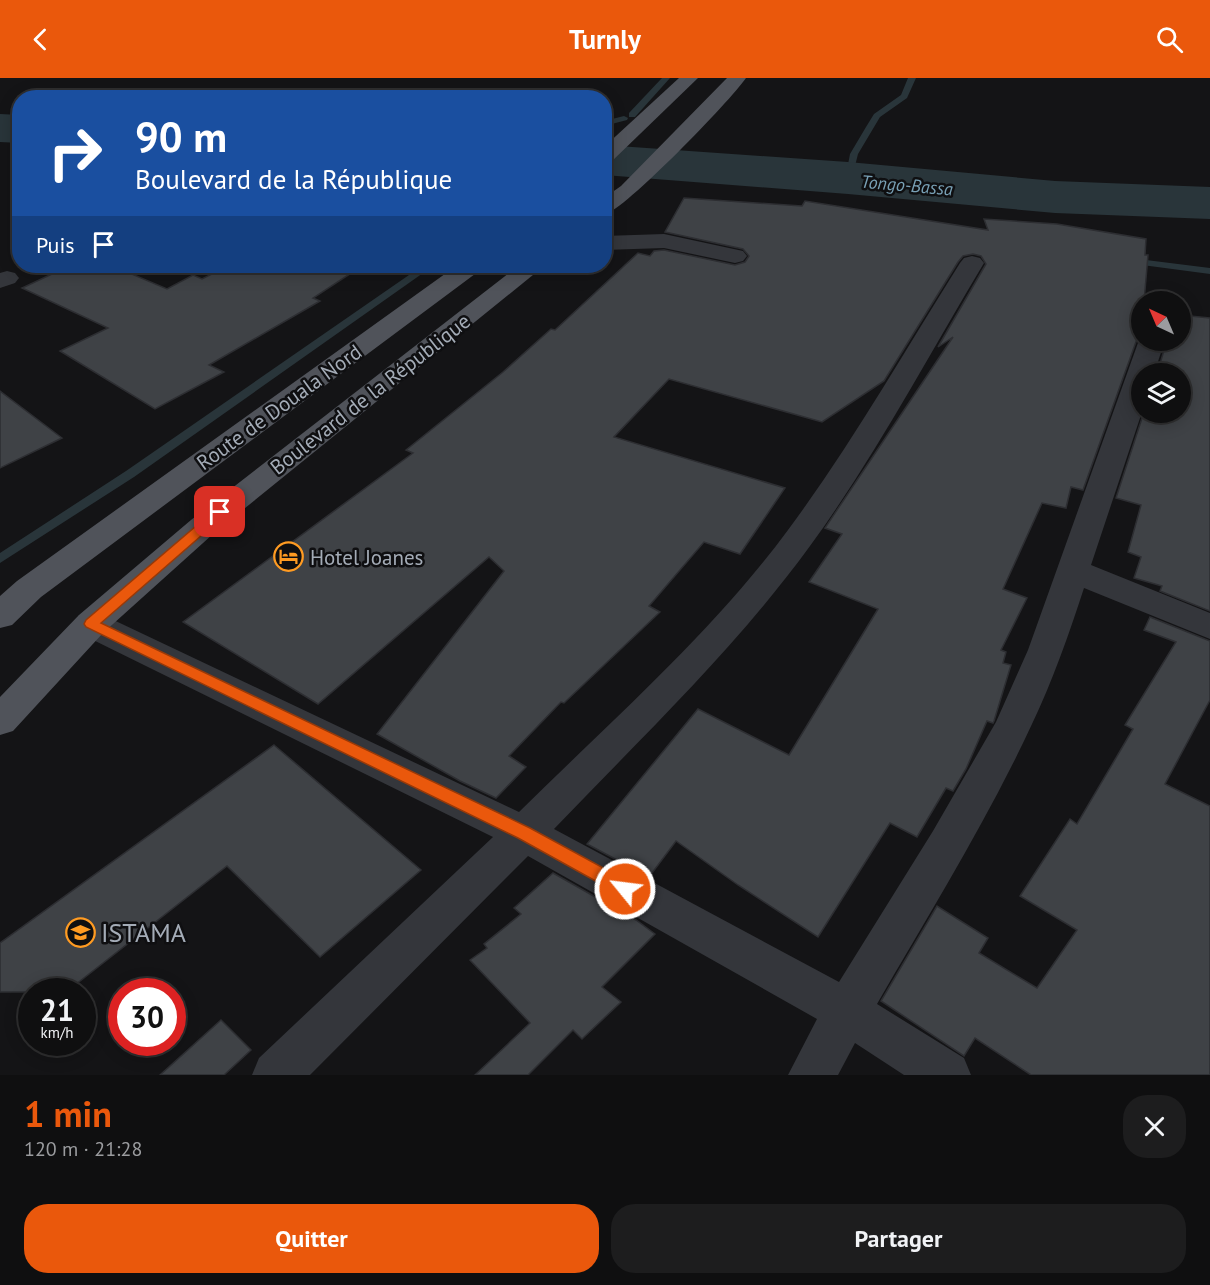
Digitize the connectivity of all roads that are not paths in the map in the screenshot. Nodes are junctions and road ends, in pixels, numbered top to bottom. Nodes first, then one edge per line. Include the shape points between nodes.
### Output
1 (688, 78) edge
2 (737, 78) edge
3 (612, 151) edge
4 (612, 203) edge
5 (612, 243) edge
6 (735, 256) dead end
7 (972, 263) dead end
8 (462, 273) edge
9 (523, 273) edge
10 (427, 299) junction
11 (471, 314) junction
12 (1148, 351) edge
13 (1074, 571) junction
14 (14, 596) edge
15 (0, 616) edge
16 (91, 624) junction
17 (1210, 627) edge
18 (0, 721) edge
19 (524, 833) junction
20 (847, 1011) junction
21 (276, 1075) edge
22 (812, 1075) edge
23 (947, 1075) edge

1 - 3 main road
2 - 4 main road
5 - 6 street via 664,241
7 - 19 street via 847,467 792,547 730,624
8 - 10 main road, Route de Douala Nord
9 - 11 main road, Boulevard de la République
10 - 11 main road
10 - 14 main road, Route de Douala Nord
11 - 16 main road, Boulevard de la République via 202,526
12 - 13 street
13 - 17 street
13 - 20 street via 1046,650 1013,725 948,843
14 - 15 main road
16 - 18 main road, Boulevard de la République
16 - 19 street
19 - 20 street
19 - 21 street
20 - 22 street
20 - 23 street

